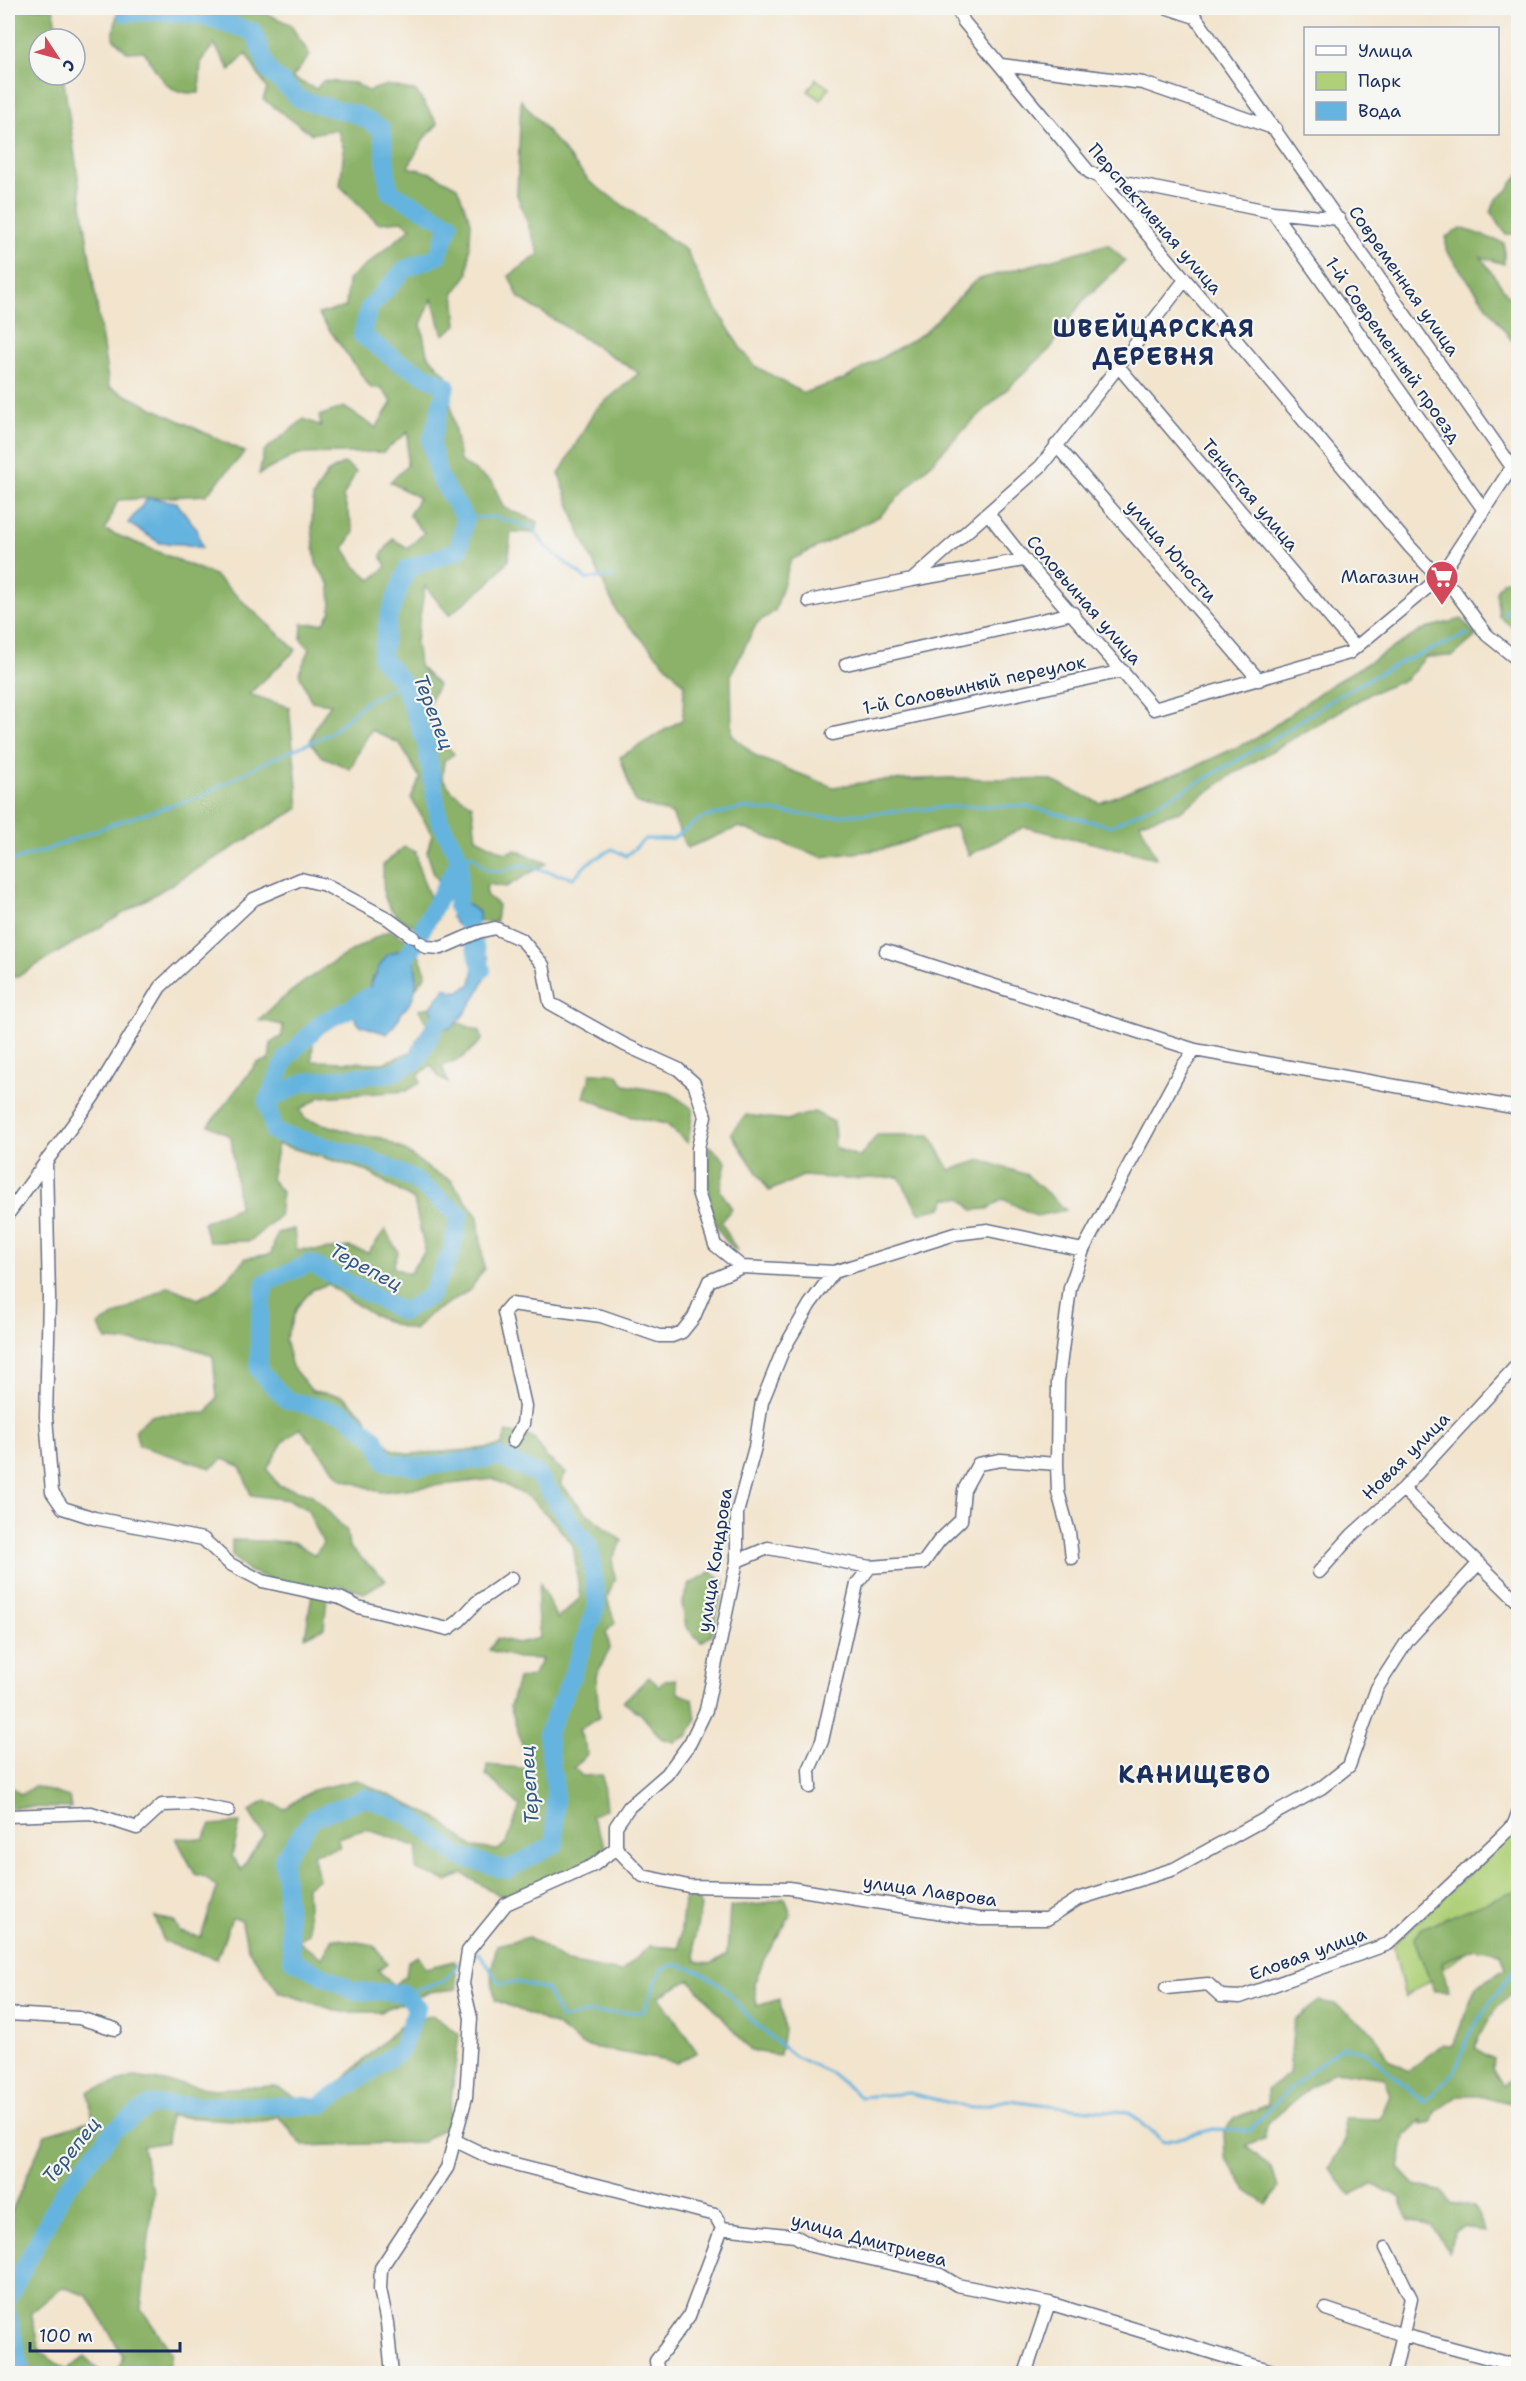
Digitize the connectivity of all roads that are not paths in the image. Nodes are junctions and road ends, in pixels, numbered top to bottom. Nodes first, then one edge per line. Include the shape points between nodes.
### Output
1 (1168, 8) edge
2 (962, 10) edge
3 (1192, 12) edge
4 (1001, 64) junction
5 (1276, 129) junction
6 (1099, 177) junction
7 (1273, 212) junction
8 (1339, 219) junction
9 (1185, 280) junction
10 (1118, 366) junction
11 (1056, 445) junction
12 (1484, 510) junction
13 (988, 513) junction
14 (1023, 560) junction
15 (1439, 578) junction
16 (912, 580) junction
17 (809, 601) dead end
18 (1073, 613) junction
19 (1355, 647) junction
20 (1518, 660) edge
21 (846, 664) dead end
22 (1123, 671) junction
23 (1259, 680) junction
24 (1154, 709) joint
25 (833, 734) dead end
26 (886, 951) dead end
27 (1195, 1050) junction
28 (1518, 1108) edge
29 (46, 1160) junction
30 (8, 1214) edge
31 (1083, 1250) junction
32 (742, 1267) junction
33 (834, 1272) junction
34 (1518, 1365) edge
35 (513, 1441) dead end
36 (1057, 1464) junction
37 (1403, 1489) junction
38 (1072, 1558) dead end
39 (737, 1561) junction
40 (1478, 1564) junction
41 (870, 1568) junction
42 (1319, 1572) dead end
43 (512, 1578) dead end
44 (1518, 1602) edge
45 (810, 1787) dead end
46 (228, 1811) dead end
47 (1518, 1813) edge
48 (8, 1816) edge
49 (616, 1848) junction
50 (1166, 1988) dead end
51 (8, 2014) edge
52 (115, 2029) dead end
53 (454, 2140) junction
54 (722, 2228) junction
55 (1386, 2248) dead end
56 (1049, 2303) junction
57 (1326, 2309) dead end
58 (1403, 2335) junction
59 (1518, 2366) edge
60 (392, 2373) edge
61 (658, 2373) edge
62 (1025, 2373) edge
63 (1282, 2373) edge
64 (1394, 2373) edge

1 - 3 street
2 - 4 street, Перспективная улица via 964,22
3 - 5 street, Современная улица
4 - 5 street via 1143,83
4 - 6 street, Перспективная улица via 1089,172
5 - 8 street, Современная улица
6 - 7 street
6 - 9 street, Перспективная улица
7 - 8 street
7 - 12 street, 1-й Современный проезд
8 - 12 street, Современная улица via 1512,467
9 - 10 street
9 - 15 street, Перспективная улица
10 - 11 street
10 - 19 street, Тенистая улица
11 - 13 street via 1041,466
11 - 23 street, улица Юности
12 - 15 street, Современная улица
13 - 14 street, Соловьиная улица
13 - 16 street
14 - 16 street
14 - 18 street, Соловьиная улица
15 - 19 street, Современная улица
15 - 20 street, Перспективная улица via 1454,590 1487,635
16 - 17 street
18 - 21 street
18 - 22 street, Соловьиная улица
19 - 23 street, Современная улица via 1349,653
22 - 24 street, Соловьиная улица
22 - 25 street, 1-й Соловьиный переулок
23 - 24 street, Современная улица
26 - 27 street
27 - 28 street
27 - 31 street via 1182,1067
29 - 30 street
29 - 32 street via 93,1097 160,987 254,899 301,879 325,885 387,918 426,947 441,948 495,928 522,940 543,965 550,1003 625,1046 678,1069 694,1083 705,1116 698,1148 698,1192 715,1245
29 - 43 street via 46,1417 52,1492 63,1508 94,1518 202,1539 230,1564 262,1581 340,1598 358,1607 448,1629 477,1602
31 - 33 street via 988,1230 955,1234
31 - 36 street via 1070,1288 1058,1382
32 - 33 street
32 - 35 street via 709,1281 694,1317 682,1332 672,1336 659,1336 601,1316 507,1306 504,1312 525,1406 523,1424
33 - 39 street, улица Кондрова via 783,1350 762,1402 755,1448 737,1513
34 - 37 street, Новая улица
36 - 38 street via 1058,1492
36 - 41 street via 1001,1460 978,1464 964,1490 961,1520 923,1563
37 - 40 street
37 - 42 street, Новая улица via 1352,1535
39 - 41 street via 768,1548
39 - 49 street, улица Кондрова via 706,1710 690,1743 667,1774 629,1807 616,1826
40 - 44 street
40 - 49 street, улица Лаврова via 1408,1640 1377,1688 1349,1767 1320,1788 1174,1869 1078,1899 1047,1919 980,1919 789,1888 688,1886 643,1876
41 - 45 street via 857,1584 822,1741 809,1770
46 - 48 street via 192,1804 162,1805 136,1828 91,1813
47 - 50 street, Еловая улица via 1514,1824 1388,1944 1240,1997 1221,1996 1208,1984
49 - 53 street via 594,1865 506,1904 468,1951 463,1984 471,2018 466,2097
51 - 52 street via 79,2018
53 - 54 street via 491,2158 715,2215
53 - 60 street via 447,2168 381,2268 380,2289
54 - 56 street, улица Дмитриева via 795,2236 812,2246 939,2274 957,2285
54 - 61 street via 689,2316 656,2361
55 - 58 street via 1411,2298
56 - 62 street
56 - 63 street, улица Дмитриева
57 - 58 street
58 - 59 street
58 - 64 street

